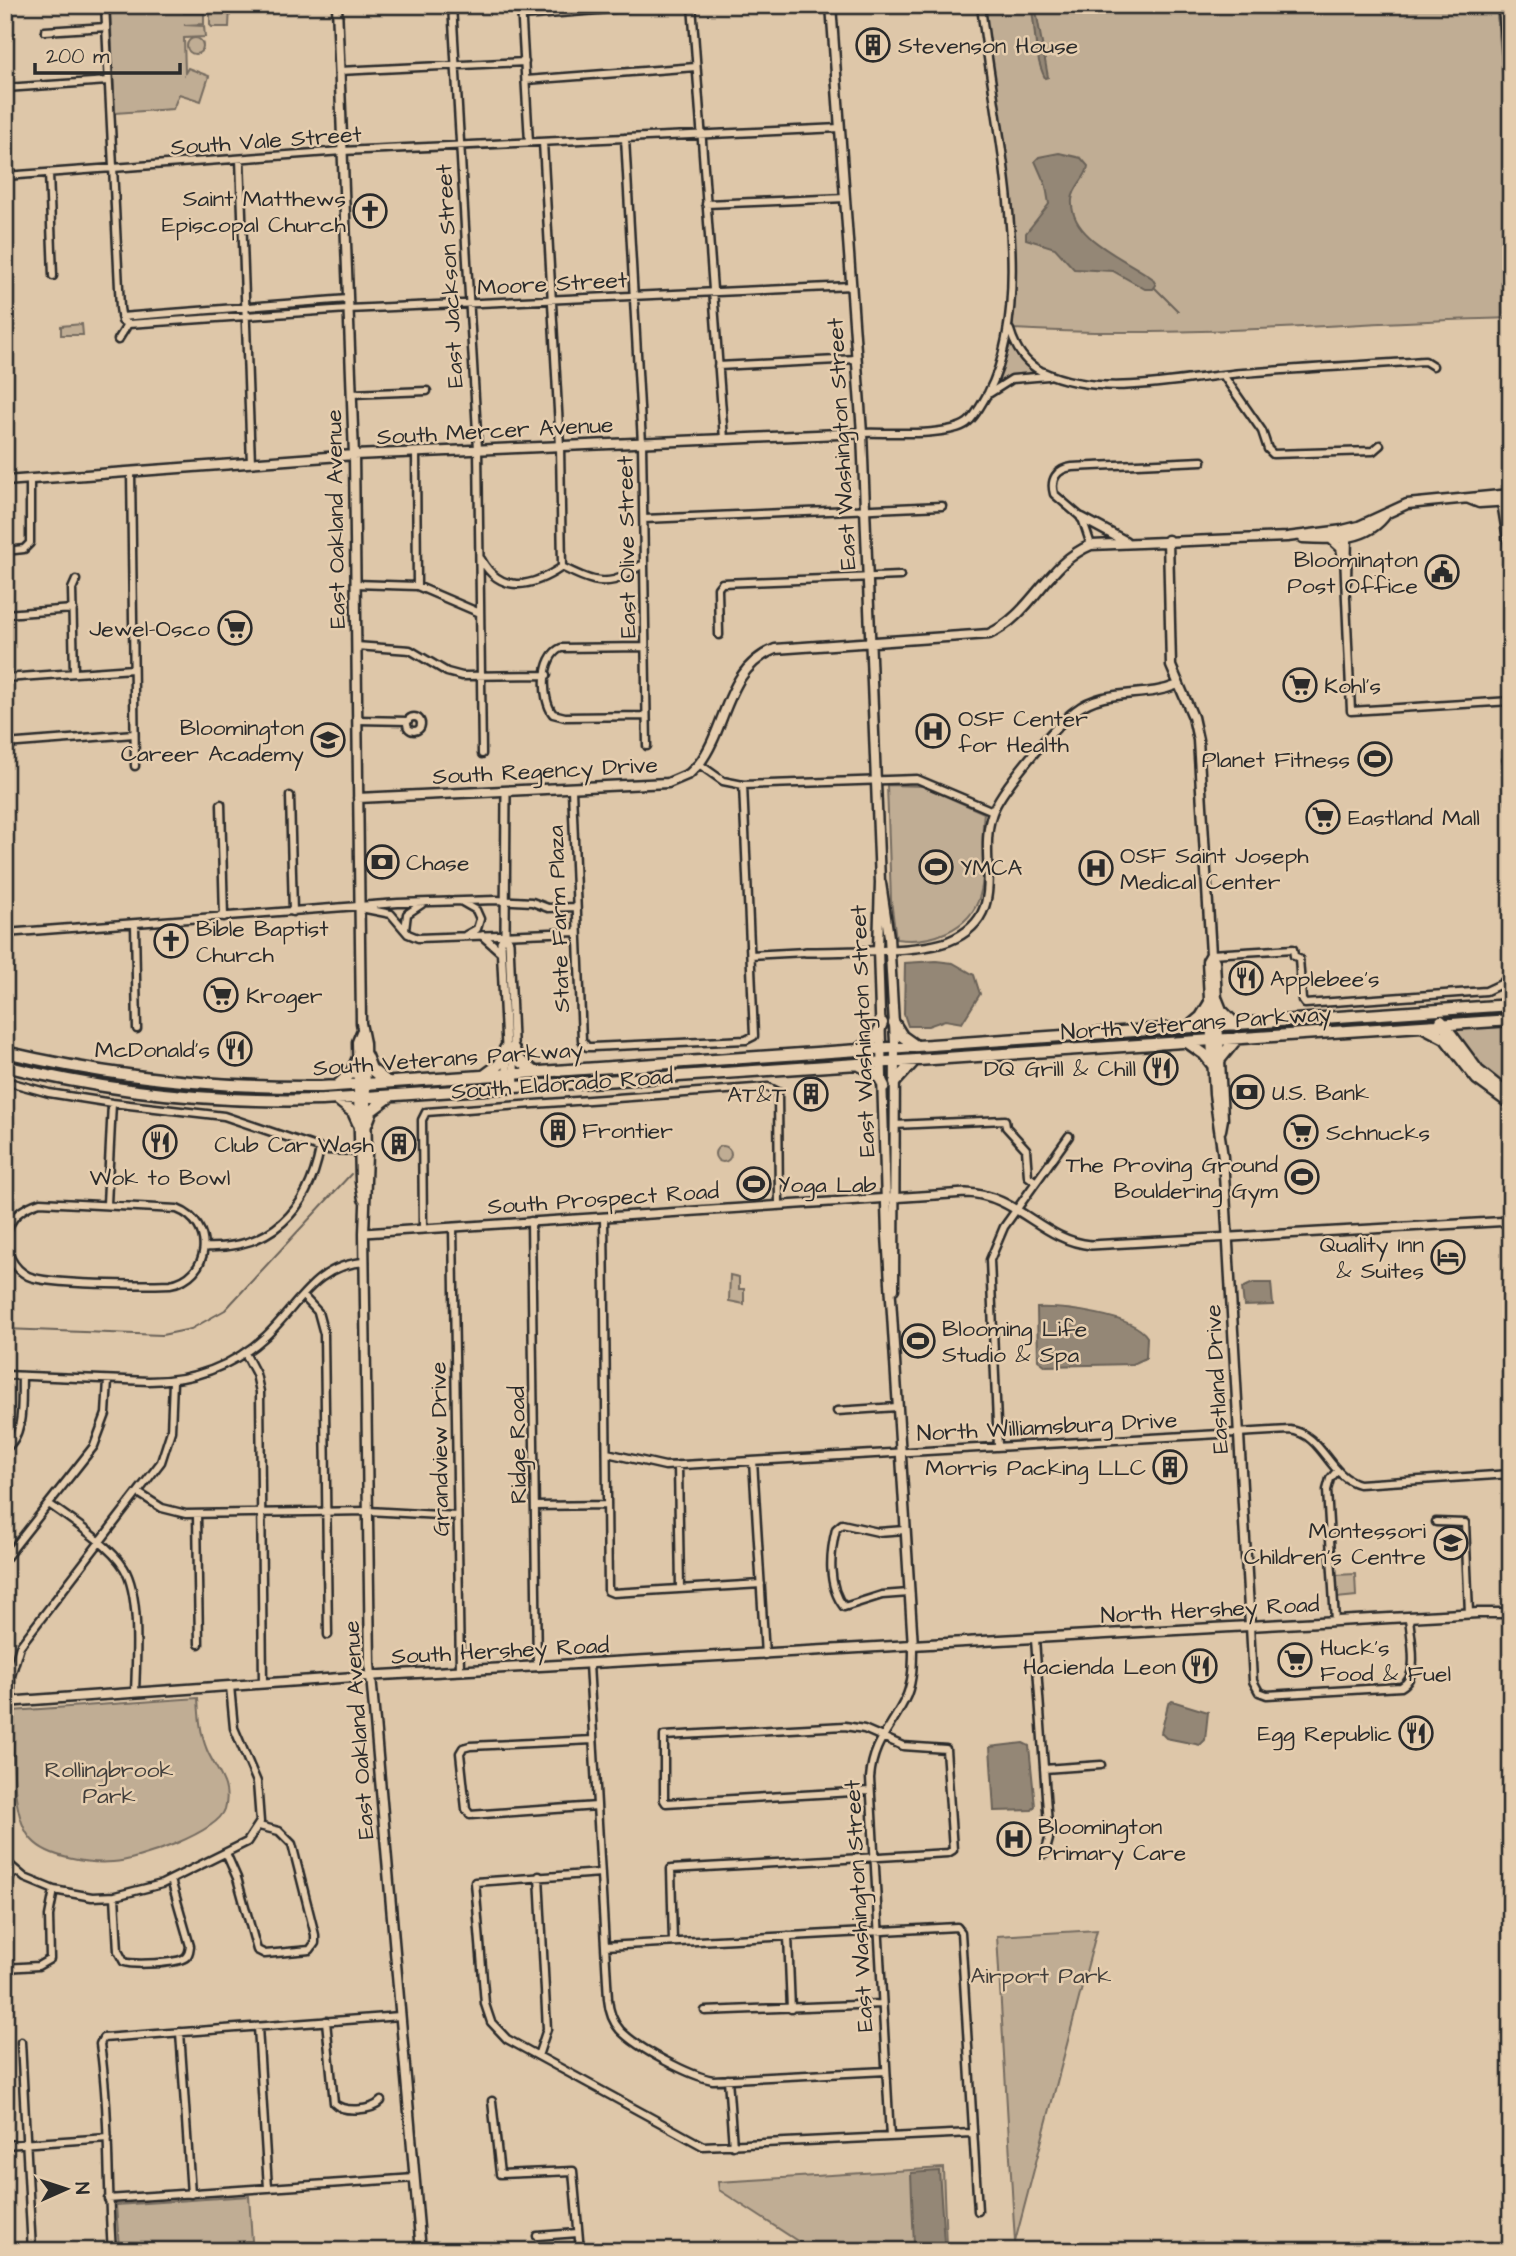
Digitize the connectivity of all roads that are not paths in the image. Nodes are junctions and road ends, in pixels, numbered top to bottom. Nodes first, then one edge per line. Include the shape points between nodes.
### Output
1 (105, 5) edge
2 (337, 5) edge
3 (452, 5) edge
4 (521, 5) edge
5 (662, 5) edge
6 (692, 5) edge
7 (831, 5) edge
8 (981, 5) edge
9 (1502, 7) edge
10 (522, 16) junction
11 (106, 27) junction
12 (46, 31) dead end
13 (525, 62) junction
14 (456, 66) junction
15 (696, 67) junction
16 (1511, 70) edge
17 (339, 71) junction
18 (1511, 76) edge
19 (526, 80) junction
20 (108, 81) junction
21 (5, 88) edge
22 (840, 128) junction
23 (701, 134) junction
24 (625, 138) junction
25 (529, 142) junction
26 (543, 142) junction
27 (461, 145) junction
28 (342, 151) junction
29 (240, 159) junction
30 (114, 168) junction
31 (49, 173) junction
32 (5, 176) edge
33 (845, 198) junction
34 (706, 204) junction
35 (53, 276) dead end
36 (851, 286) junction
37 (713, 292) junction
38 (634, 296) junction
39 (552, 300) junction
40 (469, 303) junction
41 (348, 304) junction
42 (245, 307) junction
43 (246, 316) junction
44 (121, 317) junction
45 (1009, 317) junction
46 (128, 324) junction
47 (118, 340) dead end
48 (857, 359) junction
49 (718, 366) junction
50 (1433, 366) dead end
51 (1223, 375) junction
52 (1054, 376) junction
53 (427, 391) dead end
54 (351, 394) junction
55 (986, 396) junction
56 (862, 433) junction
57 (724, 439) junction
58 (642, 443) junction
59 (1380, 445) dead end
60 (560, 446) junction
61 (478, 449) junction
62 (416, 452) junction
63 (354, 456) junction
64 (1202, 461) dead end
65 (251, 463) junction
66 (131, 472) junction
67 (30, 479) junction
68 (5, 481) edge
69 (1511, 494) edge
70 (1469, 499) junction
71 (1506, 501) edge
72 (942, 506) dead end
73 (865, 510) junction
74 (1082, 518) junction
75 (644, 519) junction
76 (1346, 534) junction
77 (1287, 537) junction
78 (1331, 539) junction
79 (1168, 540) junction
80 (1128, 542) junction
81 (1091, 545) junction
82 (5, 551) edge
83 (480, 556) junction
84 (1343, 558) junction
85 (644, 564) junction
86 (1511, 564) edge
87 (562, 567) junction
88 (900, 576) dead end
89 (868, 578) junction
90 (76, 580) dead end
91 (355, 584) junction
92 (417, 586) junction
93 (1346, 587) junction
94 (73, 609) junction
95 (480, 613) junction
96 (5, 614) edge
97 (719, 635) dead end
98 (871, 642) junction
99 (356, 646) junction
100 (645, 647) junction
101 (134, 669) junction
102 (74, 673) junction
103 (547, 675) junction
104 (481, 676) junction
105 (5, 678) edge
106 (1177, 685) junction
107 (1511, 701) edge
108 (646, 716) junction
109 (357, 720) junction
110 (408, 721) dead end
111 (1511, 721) edge
112 (134, 734) junction
113 (5, 744) edge
114 (647, 746) dead end
115 (482, 754) dead end
116 (699, 764) junction
117 (1509, 764) edge
118 (135, 766) dead end
119 (877, 780) junction
120 (743, 785) junction
121 (1510, 786) edge
122 (572, 789) junction
123 (506, 792) junction
124 (290, 796) dead end
125 (358, 799) junction
126 (1511, 803) edge
127 (221, 804) dead end
128 (993, 811) junction
129 (880, 882) junction
130 (504, 901) junction
131 (460, 902) junction
132 (398, 903) junction
133 (423, 903) junction
134 (359, 907) junction
135 (576, 907) junction
136 (292, 912) junction
137 (393, 915) junction
138 (224, 917) junction
139 (135, 924) junction
140 (405, 931) junction
141 (577, 932) junction
142 (5, 933) edge
143 (505, 935) junction
144 (483, 936) junction
145 (461, 937) junction
146 (890, 948) junction
147 (878, 949) junction
148 (806, 952) joint
149 (502, 954) junction
150 (1211, 954) junction
151 (751, 955) junction
152 (510, 965) junction
153 (1511, 975) edge
154 (504, 982) junction
155 (1213, 1002) junction
156 (1511, 1005) edge
157 (1422, 1011) junction
158 (1511, 1020) edge
159 (881, 1023) junction
160 (894, 1023) junction
161 (1445, 1024) junction
162 (1236, 1025) junction
163 (1214, 1026) junction
164 (1420, 1026) junction
165 (1188, 1028) junction
166 (137, 1029) dead end
167 (1237, 1038) junction
168 (1215, 1040) junction
169 (1186, 1042) junction
170 (916, 1047) junction
171 (895, 1048) junction
172 (509, 1049) junction
173 (883, 1049) junction
174 (856, 1051) junction
175 (5, 1052) edge
176 (361, 1058) junction
177 (915, 1060) junction
178 (883, 1062) junction
179 (895, 1062) junction
180 (1216, 1062) junction
181 (857, 1065) junction
182 (5, 1066) edge
183 (536, 1073) junction
184 (511, 1074) junction
185 (483, 1076) junction
186 (5, 1081) edge
187 (388, 1082) junction
188 (895, 1082) junction
189 (362, 1084) junction
190 (337, 1086) junction
191 (884, 1086) junction
192 (512, 1089) junction
193 (388, 1097) junction
194 (1511, 1097) edge
195 (362, 1098) junction
196 (338, 1100) junction
197 (112, 1103) junction
198 (1511, 1104) edge
199 (363, 1123) junction
200 (894, 1125) junction
201 (1069, 1136) dead end
202 (320, 1149) junction
203 (363, 1151) junction
204 (1036, 1182) junction
205 (891, 1197) junction
206 (107, 1204) junction
207 (779, 1205) junction
208 (1017, 1208) junction
209 (604, 1217) junction
210 (531, 1221) junction
211 (1511, 1221) edge
212 (453, 1227) junction
213 (423, 1229) junction
214 (364, 1233) junction
215 (1227, 1237) junction
216 (204, 1247) junction
217 (12, 1262) junction
218 (365, 1262) junction
219 (5, 1266) edge
220 (303, 1296) junction
221 (245, 1353) junction
222 (5, 1375) edge
223 (22, 1376) junction
224 (108, 1380) junction
225 (173, 1381) junction
226 (897, 1407) junction
227 (837, 1411) dead end
228 (1238, 1432) junction
229 (998, 1446) junction
230 (5, 1449) edge
231 (900, 1452) junction
232 (607, 1453) junction
233 (753, 1461) junction
234 (678, 1465) junction
235 (1337, 1471) junction
236 (1511, 1474) edge
237 (140, 1493) junction
238 (49, 1504) junction
239 (607, 1505) junction
240 (535, 1506) junction
241 (368, 1511) junction
242 (326, 1512) junction
243 (262, 1513) junction
244 (197, 1514) junction
245 (457, 1516) junction
246 (1436, 1522) dead end
247 (905, 1531) junction
248 (99, 1544) junction
249 (5, 1559) edge
250 (761, 1584) junction
251 (680, 1588) junction
252 (909, 1593) junction
253 (1469, 1613) junction
254 (1511, 1613) edge
255 (1409, 1617) junction
256 (1335, 1621) junction
257 (1250, 1626) junction
258 (328, 1635) dead end
259 (1035, 1639) junction
260 (199, 1644) dead end
261 (912, 1646) junction
262 (765, 1655) junction
263 (10, 1660) edge
264 (589, 1664) junction
265 (537, 1667) junction
266 (460, 1671) junction
267 (371, 1676) junction
268 (263, 1684) junction
269 (230, 1686) junction
270 (135, 1693) junction
271 (8, 1701) edge
272 (881, 1737) junction
273 (593, 1740) junction
274 (1101, 1765) dead end
275 (1044, 1769) junction
276 (870, 1791) junction
277 (597, 1806) junction
278 (259, 1826) junction
279 (226, 1853) junction
280 (1045, 1854) dead end
281 (874, 1857) junction
282 (5, 1861) edge
283 (15, 1871) junction
284 (601, 1872) junction
285 (539, 1876) junction
286 (171, 1880) junction
287 (5, 1883) edge
288 (54, 1890) junction
289 (115, 1896) junction
290 (878, 1931) junction
291 (788, 1936) junction
292 (673, 1942) junction
293 (605, 1946) junction
294 (5, 1968) edge
295 (882, 2004) junction
296 (791, 2009) junction
297 (705, 2011) dead end
298 (400, 2016) junction
299 (326, 2021) junction
300 (258, 2027) junction
301 (180, 2032) junction
302 (21, 2042) dead end
303 (538, 2056) junction
304 (886, 2071) junction
305 (728, 2079) junction
306 (381, 2101) dead end
307 (492, 2101) dead end
308 (972, 2133) junction
309 (890, 2137) junction
310 (108, 2138) junction
311 (29, 2144) junction
312 (5, 2146) edge
313 (733, 2146) junction
314 (415, 2178) junction
315 (268, 2188) junction
316 (191, 2194) junction
317 (108, 2199) junction
318 (978, 2211) dead end
319 (578, 2233) junction
320 (537, 2236) dead end
321 (32, 2251) edge
322 (112, 2251) edge
323 (421, 2251) edge
324 (580, 2251) edge

1 - 11 street
2 - 17 main road, East Oakland Avenue
3 - 14 street, East Jackson Street
4 - 10 street
5 - 10 street
6 - 15 street
7 - 22 main road, East Washington Street
8 - 45 street via 1004,163
9 - 16 main road
10 - 13 street
11 - 12 street
11 - 20 street
13 - 14 street
13 - 19 street
14 - 17 street
14 - 27 street, East Jackson Street
15 - 19 street
15 - 23 street
16 - 18 main road
17 - 28 main road, East Oakland Avenue
19 - 25 street
20 - 21 street
20 - 30 street
22 - 23 street
22 - 33 main road, East Washington Street
23 - 24 street
23 - 34 street
24 - 26 street
24 - 38 street, East Olive Street
25 - 26 street, South Vale Street
25 - 27 street, South Vale Street
26 - 39 street
27 - 28 street, South Vale Street
27 - 40 street, East Jackson Street
28 - 29 street, South Vale Street
28 - 41 main road, East Oakland Avenue
29 - 30 street, South Vale Street
29 - 42 street
30 - 31 street, South Vale Street
30 - 44 street
31 - 32 street, South Vale Street
31 - 35 street
33 - 34 street
33 - 36 main road, East Washington Street
34 - 37 street
36 - 37 street, Moore Street
36 - 48 main road, East Washington Street
37 - 38 street, Moore Street
37 - 49 street
38 - 39 street, Moore Street
38 - 58 street, East Olive Street
39 - 40 street, Moore Street
39 - 60 street
40 - 41 street, Moore Street
40 - 61 street, East Jackson Street
41 - 42 street, Moore Street
41 - 43 street, Moore Street
41 - 54 main road, East Oakland Avenue
42 - 43 street
42 - 44 street, Moore Street
43 - 46 street, Moore Street
43 - 65 street
44 - 46 street
45 - 52 street via 1011,333 1023,356
45 - 55 street via 1002,358
46 - 47 street
48 - 49 street
48 - 56 main road, East Washington Street
49 - 57 street
50 - 51 street via 1425,361
51 - 52 street via 1118,387
51 - 59 street via 1273,454 1373,451
52 - 55 street via 1012,379
53 - 54 street
54 - 63 main road, East Oakland Avenue
55 - 56 street via 962,426
56 - 57 main road, South Mercer Avenue
56 - 73 main road, East Washington Street
57 - 58 main road, South Mercer Avenue
58 - 60 main road, South Mercer Avenue
58 - 75 street, East Olive Street
60 - 61 main road, South Mercer Avenue
60 - 87 street
61 - 62 main road, South Mercer Avenue
61 - 83 street, East Jackson Street
62 - 63 main road, South Mercer Avenue
62 - 92 street
63 - 65 main road, South Mercer Avenue
63 - 91 main road, East Oakland Avenue
64 - 74 street via 1063,468 1054,478 1054,495
65 - 66 main road, South Mercer Avenue
66 - 67 main road, South Mercer Avenue
66 - 101 street
67 - 68 main road, South Mercer Avenue
67 - 82 street via 29,546
69 - 70 main road
70 - 71 main road
70 - 76 main road via 1424,501 1387,512 1376,527
71 - 86 street
72 - 73 street
73 - 75 street
73 - 89 main road, East Washington Street
74 - 80 main road
74 - 81 street
75 - 85 street, East Olive Street
76 - 77 main road
76 - 78 main road
76 - 84 street
76 - 93 street
77 - 78 main road
77 - 79 main road
78 - 84 main road via 1341,548
79 - 80 main road
79 - 106 main road, Eastland Drive via 1170,660
80 - 81 main road
81 - 98 main road via 1065,560 1010,623 989,634
83 - 87 street via 493,575 515,585 535,583
83 - 95 street, East Jackson Street
84 - 93 street
85 - 87 street via 603,582
85 - 100 street, East Olive Street
88 - 89 street
89 - 97 street via 722,583 718,588
89 - 98 main road, East Washington Street
90 - 94 street
91 - 92 street
91 - 99 main road, East Oakland Avenue
92 - 95 street
93 - 107 street via 1352,711
94 - 96 street
94 - 102 street
95 - 104 street, East Jackson Street
98 - 116 main road via 784,646 760,656 740,676
98 - 119 main road, East Washington Street
99 - 104 street via 398,647 420,654 454,675
99 - 109 main road, East Oakland Avenue
100 - 103 street via 558,649 548,657
100 - 108 street, East Olive Street
101 - 102 street
101 - 112 street
102 - 105 street
103 - 104 street
103 - 108 street via 547,701 553,714
104 - 115 street, East Jackson Street
106 - 128 street via 1104,696 1075,711
106 - 150 main road, Eastland Drive via 1193,717 1198,740
108 - 114 street, East Olive Street
109 - 110 street
109 - 125 main road, East Oakland Avenue
111 - 117 street
112 - 113 street
112 - 118 street
116 - 120 street via 723,780
116 - 122 main road, South Regency Drive via 684,777 661,785
117 - 121 street
119 - 120 street
119 - 128 street via 928,782
119 - 129 main road, East Washington Street
120 - 151 street, State Farm Plaza
121 - 126 street
122 - 123 main road, South Regency Drive
122 - 135 street, State Farm Plaza
123 - 125 main road, South Regency Drive
123 - 130 street
124 - 136 street
125 - 134 main road, East Oakland Avenue
127 - 138 street
128 - 146 street via 988,834 990,884 978,918 947,942
129 - 146 main road, East Washington Street
129 - 147 main road, East Washington Street
130 - 131 street
130 - 135 street
130 - 143 street
131 - 133 street
131 - 145 street via 476,910 480,919 477,929
132 - 133 street
132 - 134 street
132 - 137 street
133 - 140 street via 407,914
134 - 136 street
134 - 137 street
134 - 176 main road, East Oakland Avenue via 361,1032 357,1042
135 - 141 street, State Farm Plaza
136 - 138 street
137 - 140 street
138 - 139 street
139 - 142 street
139 - 166 street
140 - 145 street via 418,938
141 - 143 street
141 - 151 street, State Farm Plaza via 582,1040 587,1047 752,1038
143 - 144 street
143 - 149 street
143 - 152 street
144 - 145 street
144 - 149 street
146 - 147 street
146 - 160 main road, East Washington Street
147 - 148 street
147 - 159 main road, East Washington Street
148 - 151 street
149 - 154 street
150 - 153 street via 1293,949 1299,958 1305,1004 1486,991
150 - 155 main road, Eastland Drive via 1207,961
152 - 154 street
152 - 172 street
154 - 172 street
155 - 162 highway
155 - 163 main road, Eastland Drive
155 - 165 highway
156 - 157 highway, North Veterans Parkway
157 - 161 highway
157 - 162 highway, North Veterans Parkway
158 - 161 highway, North Veterans Parkway
159 - 173 main road, East Washington Street
159 - 174 highway via 876,1038
160 - 170 highway
160 - 171 main road, East Washington Street
161 - 164 highway, North Veterans Parkway
161 - 194 highway via 1478,1071
162 - 163 highway, North Veterans Parkway
163 - 165 highway, North Veterans Parkway
163 - 168 main road, Eastland Drive
164 - 167 highway, North Veterans Parkway
164 - 198 highway via 1445,1038 1477,1079
165 - 170 highway, North Veterans Parkway
167 - 168 highway, North Veterans Parkway
167 - 180 highway
168 - 169 highway, North Veterans Parkway
168 - 180 main road, Eastland Drive
169 - 177 highway, North Veterans Parkway
169 - 180 highway
170 - 171 highway, North Veterans Parkway
171 - 173 highway, South Veterans Parkway
171 - 179 main road, East Washington Street
172 - 183 highway
172 - 184 street
172 - 185 highway via 500,1064
173 - 174 highway, South Veterans Parkway
173 - 178 main road, East Washington Street
174 - 183 highway, South Veterans Parkway
175 - 190 highway, South Veterans Parkway via 103,1073 179,1082
176 - 187 highway
176 - 189 main road, East Oakland Avenue
176 - 190 highway
177 - 179 highway, North Veterans Parkway
177 - 188 highway
178 - 179 highway, North Veterans Parkway
178 - 181 highway, South Veterans Parkway
178 - 191 main road, East Washington Street
179 - 188 main road, East Washington Street
180 - 215 main road, Eastland Drive
181 - 191 highway via 877,1073
181 - 192 highway, South Veterans Parkway
182 - 196 highway, South Veterans Parkway via 179,1096
183 - 184 highway, South Veterans Parkway
184 - 185 highway, South Veterans Parkway
184 - 192 street
185 - 187 highway, South Veterans Parkway
186 - 197 street
187 - 189 highway, South Veterans Parkway
188 - 200 main road, East Washington Street
189 - 190 highway, South Veterans Parkway
189 - 195 main road, East Oakland Avenue
191 - 205 main road, East Washington Street
192 - 193 highway, South Veterans Parkway
193 - 195 highway, South Veterans Parkway
193 - 199 highway
195 - 196 highway, South Veterans Parkway
195 - 199 main road, East Oakland Avenue
196 - 199 highway
197 - 202 street via 224,1116
197 - 206 street
199 - 203 main road, East Oakland Avenue
200 - 204 street via 1005,1120 1026,1149 1028,1177
200 - 205 main road, East Washington Street
201 - 204 street
202 - 203 street
202 - 216 street via 308,1190 280,1225 247,1242
203 - 214 main road, East Oakland Avenue
204 - 208 street
205 - 207 street, South Prospect Road
205 - 208 street, South Prospect Road via 980,1193
205 - 226 main road, East Washington Street
206 - 216 street via 184,1211 200,1226
206 - 217 street via 47,1202 25,1208 9,1229
207 - 209 street, South Prospect Road
207 - 213 street, South Eldorado Road via 776,1090 755,1088 426,1112 422,1120
208 - 215 street, South Prospect Road via 1054,1234 1085,1244
208 - 229 street via 990,1260
209 - 210 street, South Prospect Road
209 - 232 street
210 - 212 street, South Prospect Road
210 - 240 street, Ridge Road
211 - 215 street, South Prospect Road
212 - 213 street, South Prospect Road
212 - 245 street, Grandview Drive
213 - 214 street, South Prospect Road
214 - 218 main road, East Oakland Avenue
215 - 228 main road, Eastland Drive
216 - 217 street via 194,1273 170,1284 41,1279 22,1272
217 - 219 street
218 - 220 street via 332,1268
218 - 241 main road, East Oakland Avenue
220 - 221 street
220 - 242 street via 318,1312 323,1326
221 - 225 street via 212,1371
221 - 243 street via 260,1392
222 - 223 street
223 - 224 street
223 - 230 street via 18,1429 12,1445
224 - 225 street
224 - 238 street via 106,1414 98,1438
225 - 237 street via 167,1445 157,1470
226 - 227 street
226 - 231 main road, East Washington Street
228 - 229 street, North Williamsburg Drive
228 - 235 street, North Williamsburg Drive via 1302,1433
228 - 257 main road, Eastland Drive
229 - 231 street, North Williamsburg Drive
231 - 233 street, North Williamsburg Drive
231 - 247 main road, East Washington Street
232 - 234 street, North Williamsburg Drive via 656,1465
232 - 239 street
233 - 234 street, North Williamsburg Drive
233 - 250 street
234 - 251 street
235 - 236 street, North Williamsburg Drive via 1363,1484
235 - 256 street via 1327,1490
237 - 244 street via 167,1510
237 - 248 street
238 - 248 street
238 - 249 street
239 - 240 street
239 - 251 street via 606,1586 610,1593
240 - 265 street, Ridge Road
241 - 242 street
241 - 245 street
241 - 267 main road, East Oakland Avenue
242 - 243 street
242 - 258 street
243 - 244 street
243 - 268 street
244 - 260 street
245 - 266 street, Grandview Drive
246 - 253 street via 1465,1523
247 - 252 main road, East Washington Street
247 - 252 street via 878,1532 842,1524 836,1529 831,1551 834,1584 844,1607 882,1595
248 - 263 street
248 - 270 street via 118,1559 132,1586
250 - 251 street
250 - 262 street
252 - 261 main road, East Washington Street
253 - 254 main road, North Hershey Road
253 - 255 main road, North Hershey Road
255 - 256 main road, North Hershey Road
255 - 257 street via 1413,1672 1401,1687 1263,1694 1253,1681
256 - 257 main road, North Hershey Road
257 - 259 main road, North Hershey Road
259 - 261 main road, North Hershey Road
259 - 275 street
261 - 262 main road, South Hershey Road
261 - 272 street, East Washington Street via 908,1691
262 - 264 main road, South Hershey Road
263 - 271 street
264 - 265 main road, South Hershey Road
264 - 273 street
265 - 266 main road, South Hershey Road
266 - 267 main road, South Hershey Road
267 - 268 main road, South Hershey Road
267 - 298 main road, East Oakland Avenue
268 - 269 main road, South Hershey Road
269 - 270 main road, South Hershey Road
269 - 278 street via 234,1728 256,1777
270 - 271 main road, South Hershey Road
272 - 276 street, East Washington Street via 872,1760
272 - 276 street via 839,1726 664,1736 665,1802
272 - 281 street via 904,1746 947,1749 953,1851
273 - 277 street
273 - 277 street via 470,1745 460,1753 470,1815
274 - 275 street
275 - 280 street via 1049,1839
276 - 281 street, East Washington Street
277 - 284 street
278 - 279 street via 247,1842
278 - 279 street via 279,1831 292,1844 315,1935 310,1950 265,1954 257,1950
279 - 286 street
281 - 290 street, East Washington Street
281 - 292 street via 670,1870
282 - 283 street
283 - 287 street
283 - 288 street
284 - 285 street
284 - 293 street
285 - 303 street via 547,2029
285 - 303 street via 475,1882 490,2020 502,2036
286 - 289 street
286 - 289 street via 190,1946 180,1960 124,1962 118,1951
288 - 289 street
288 - 294 street via 50,1959 38,1966
290 - 291 street
290 - 295 street, East Washington Street
290 - 308 street via 959,1928
291 - 292 street
291 - 296 street
292 - 293 street
293 - 305 street via 610,2013 629,2038 696,2075
295 - 296 street
295 - 304 street, East Washington Street
296 - 297 street
298 - 299 street
298 - 314 main road, East Oakland Avenue
299 - 300 street
299 - 306 street via 336,2106 376,2107
300 - 301 street
300 - 315 street
301 - 310 street via 103,2038
301 - 316 street
302 - 311 street
303 - 313 street via 696,2143
304 - 305 street
304 - 309 street, East Washington Street
305 - 313 street
307 - 319 street via 500,2174 573,2171
308 - 309 street
308 - 318 street
309 - 313 street
310 - 311 street
310 - 317 street
311 - 312 street
311 - 321 street
314 - 315 street
314 - 323 main road, East Oakland Avenue
315 - 316 street
316 - 317 street
317 - 322 street
319 - 320 street
319 - 324 street

